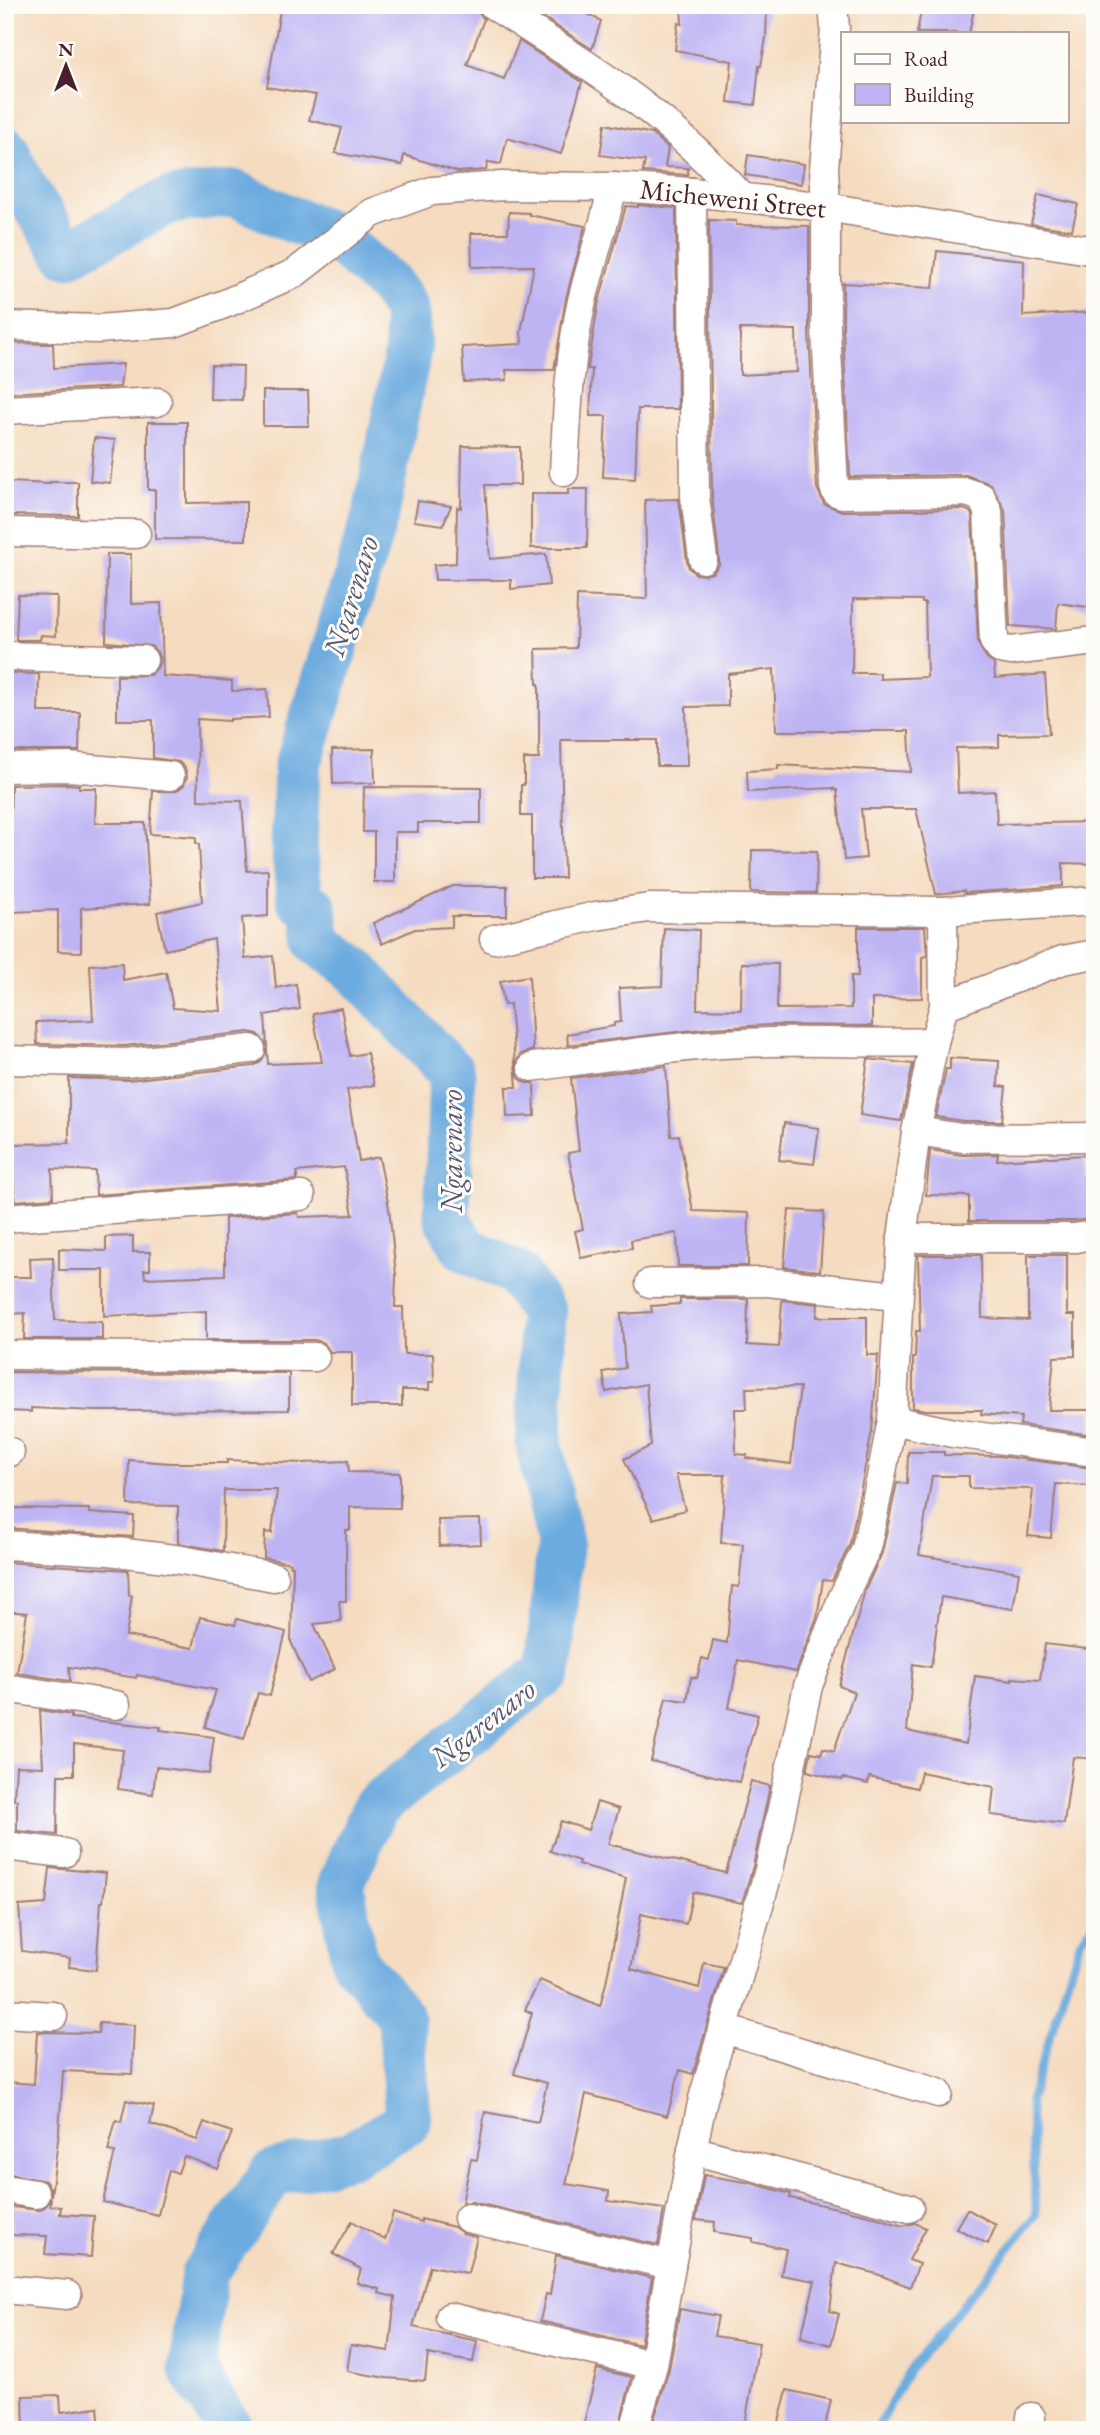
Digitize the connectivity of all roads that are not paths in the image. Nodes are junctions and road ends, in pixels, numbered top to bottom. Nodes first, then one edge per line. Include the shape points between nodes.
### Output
1 (493, 5) edge
2 (833, 5) edge
3 (532, 16) edge
4 (613, 187) junction
5 (692, 192) junction
6 (742, 197) junction
7 (826, 207) junction
8 (1095, 251) edge
9 (5, 326) edge
10 (157, 402) dead end
11 (5, 410) edge
12 (564, 472) dead end
13 (5, 532) edge
14 (136, 534) dead end
15 (703, 559) dead end
16 (1095, 640) edge
17 (5, 656) edge
18 (144, 660) dead end
19 (5, 768) edge
20 (170, 776) dead end
21 (1095, 901) edge
22 (943, 911) junction
23 (494, 939) dead end
24 (1095, 954) edge
25 (944, 1006) junction
26 (934, 1042) junction
27 (251, 1049) dead end
28 (5, 1060) edge
29 (531, 1067) dead end
30 (916, 1132) junction
31 (1095, 1137) edge
32 (301, 1196) dead end
33 (5, 1218) edge
34 (1095, 1234) edge
35 (902, 1238) junction
36 (650, 1283) dead end
37 (897, 1296) junction
38 (5, 1355) edge
39 (315, 1357) dead end
40 (892, 1420) junction
41 (1095, 1452) edge
42 (5, 1545) edge
43 (274, 1577) dead end
44 (5, 1688) edge
45 (116, 1705) dead end
46 (5, 1846) edge
47 (64, 1853) dead end
48 (5, 2013) edge
49 (53, 2016) dead end
50 (724, 2029) junction
51 (939, 2093) dead end
52 (692, 2150) junction
53 (5, 2189) edge
54 (35, 2194) dead end
55 (909, 2207) dead end
56 (468, 2218) dead end
57 (671, 2265) junction
58 (5, 2289) edge
59 (67, 2295) dead end
60 (450, 2318) dead end
61 (653, 2365) junction
62 (634, 2430) edge

1 - 3 street
2 - 7 street
3 - 6 street via 683,138
4 - 5 street, Micheweni Street
4 - 9 street, Micheweni Street via 432,191 372,213 295,273 174,323 98,330
4 - 12 street via 582,301 568,398
5 - 6 street, Micheweni Street
5 - 15 street via 695,497
6 - 7 street, Micheweni Street
7 - 8 street, Micheweni Street
7 - 16 street via 826,330 835,491 966,492 981,497 988,510 994,641 1000,649
10 - 11 street
13 - 14 street
17 - 18 street
19 - 20 street via 69,767
21 - 22 street
22 - 23 street via 649,908
22 - 25 street
24 - 25 street via 1063,960
25 - 26 street
26 - 29 street via 681,1046
26 - 30 street
27 - 28 street via 126,1063
30 - 31 street via 962,1138
30 - 35 street
32 - 33 street
34 - 35 street via 1076,1238
35 - 37 street
36 - 37 street via 768,1282
37 - 40 street
38 - 39 street
40 - 41 street
40 - 50 street via 866,1549 808,1686 769,1870
42 - 43 street via 109,1551
44 - 45 street
46 - 47 street
48 - 49 street
50 - 51 street
50 - 52 street
52 - 55 street
52 - 57 street
53 - 54 street
56 - 57 street
57 - 61 street
58 - 59 street
60 - 61 street
61 - 62 street

